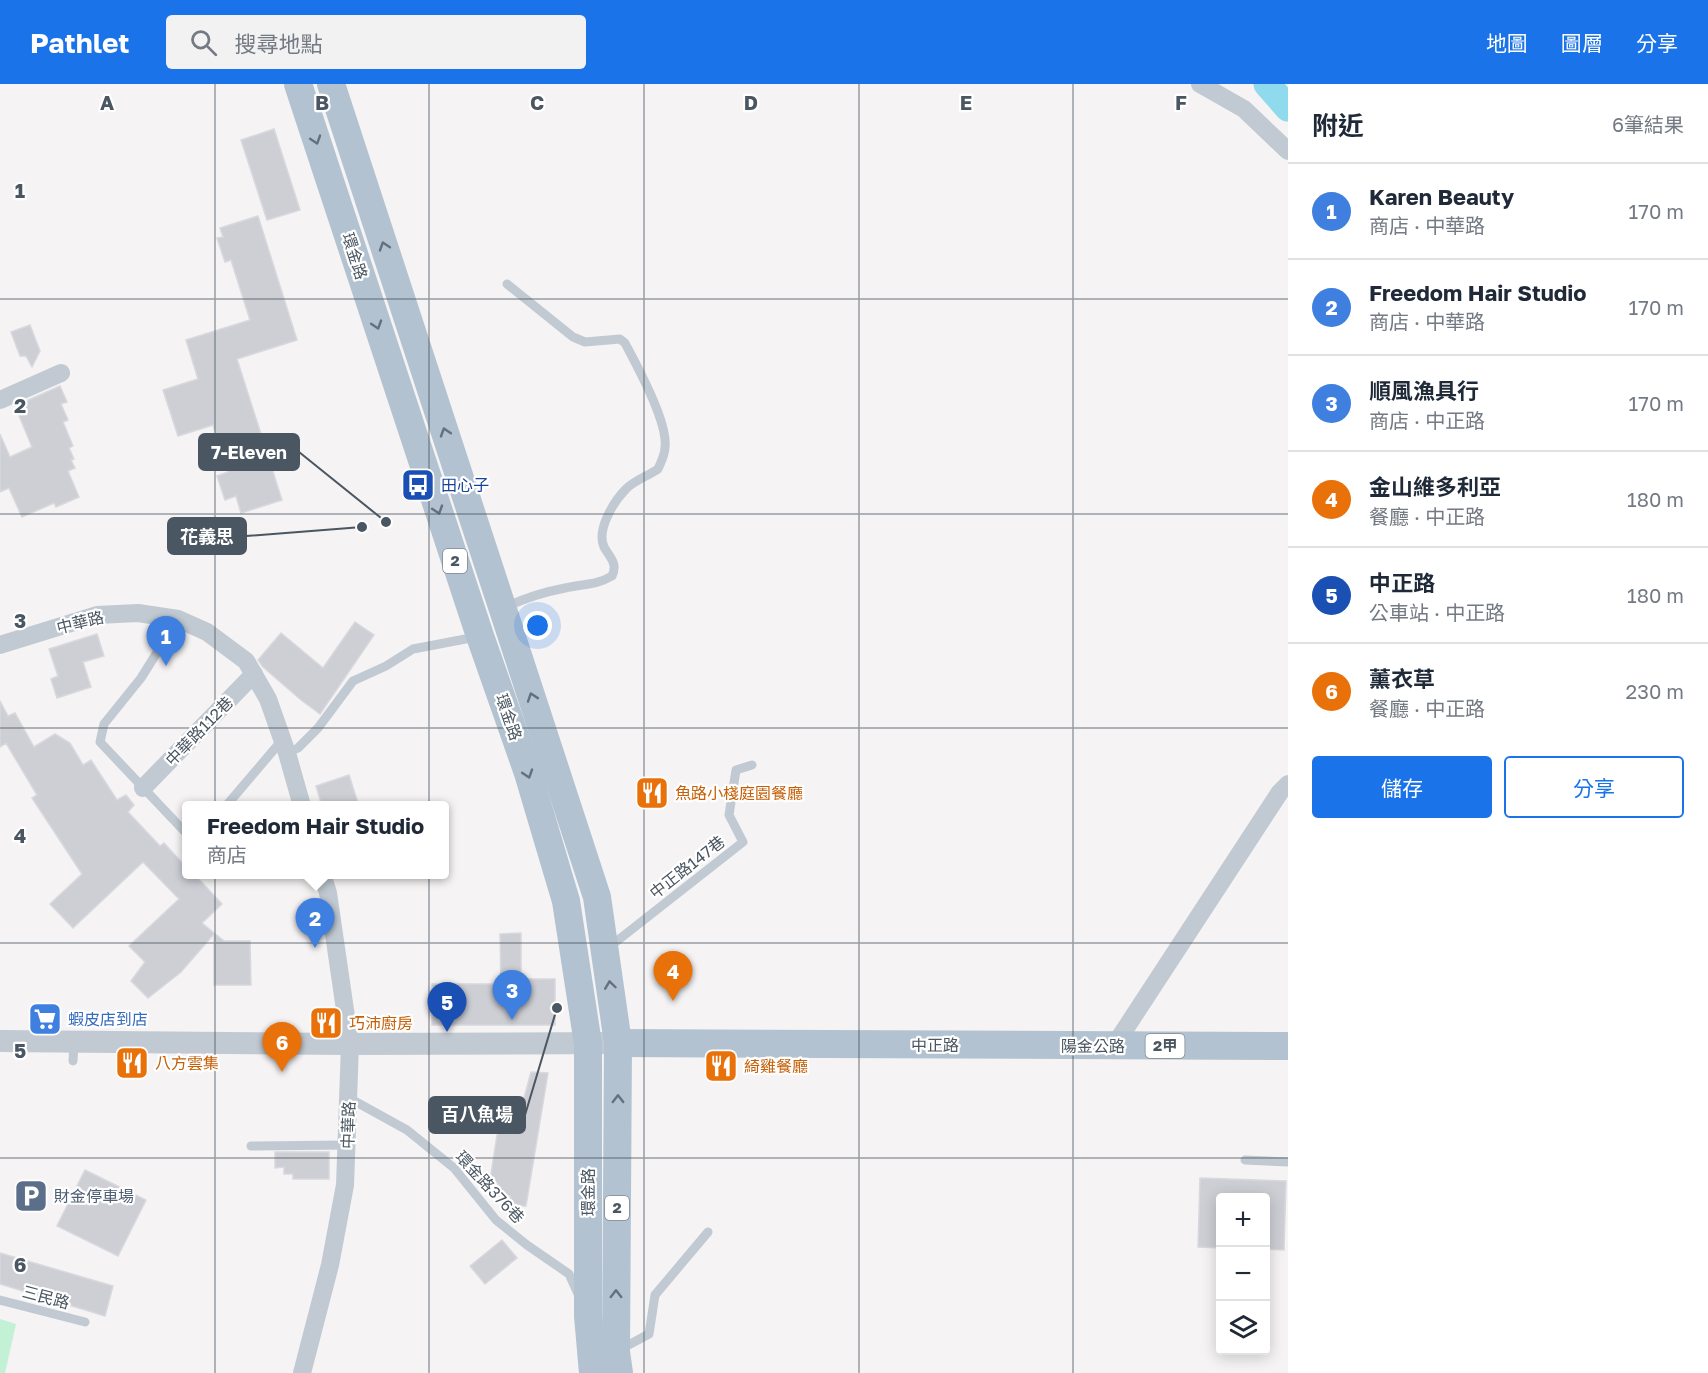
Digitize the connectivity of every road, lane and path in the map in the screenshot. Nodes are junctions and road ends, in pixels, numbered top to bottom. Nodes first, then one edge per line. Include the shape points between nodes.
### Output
1 (298, 84) edge
2 (331, 84) edge
3 (1200, 84) edge
4 (1288, 151) edge
5 (507, 284) dead end
6 (61, 373) dead end
7 (0, 400) edge
8 (178, 619) junction
9 (491, 622) junction
10 (0, 645) edge
11 (254, 674) junction
12 (285, 746) junction
13 (752, 765) dead end
14 (1288, 784) edge
15 (143, 788) junction
16 (231, 801) edge
17 (301, 801) edge
18 (182, 828) edge
19 (324, 879) edge
20 (605, 951) junction
21 (0, 1041) edge
22 (618, 1043) junction
23 (350, 1044) junction
24 (588, 1044) junction
25 (1043, 1046) joint
26 (1114, 1046) junction
27 (1288, 1046) edge
28 (349, 1098) junction
29 (347, 1145) junction
30 (251, 1146) dead end
31 (1245, 1160) dead end
32 (1288, 1161) edge
33 (708, 1232) dead end
34 (0, 1300) edge
35 (85, 1322) dead end
36 (610, 1347) edge
37 (302, 1373) edge
38 (593, 1373) edge

1 -> 9 main road, 環金路 / 2
9 -> 2 main road, 環金路 / 2
3 - 4 street via 1244,109
5 - 9 lane via 573,337 585,342 620,339 625,343 646,382 666,444 658,469 626,489 607,516 600,536 614,561 612,576 595,584 528,597
6 - 7 street
8 - 10 street, 中華路 via 138,612 97,615
8 - 11 street, 中華路 via 207,632 246,661
8 - 15 lane via 141,678 104,723 100,742
9 - 12 lane via 413,649 353,681 298,748
20 -> 9 main road, 環金路 / 2 via 597,897
9 -> 24 main road, 環金路 / 2 via 528,773 566,901
11 - 12 street, 中華路
11 - 15 street, 中華路112巷
12 - 16 lane
12 - 17 street, 中華路
13 - 20 lane, 中正路147巷 via 736,770 729,815 743,842
14 - 26 street
15 - 18 lane
19 - 23 street, 中華路
22 -> 20 main road, 環金路 / 2
21 - 23 street, 中正路 via 74,1052
22 - 24 street, 中正路
22 - 25 main road, 中正路 / 2甲
36 -> 22 main road, 環金路 / 2
23 - 24 street, 中正路
23 - 28 street, 中華路
24 - 36 main road, 環金路 / 2
25 - 26 main road, 陽金公路 / 2甲
26 - 27 main road, 陽金公路 / 2甲
28 - 29 street, 中華路
28 - 36 lane, 環金路376巷 via 407,1130 454,1168 496,1220 569,1274
29 - 30 lane
29 - 37 street, 中華路 via 345,1185 330,1265
31 - 32 lane
33 - 36 lane via 655,1295 649,1334
34 - 35 lane, 三民路
36 - 38 main road, 環金路 / 2

